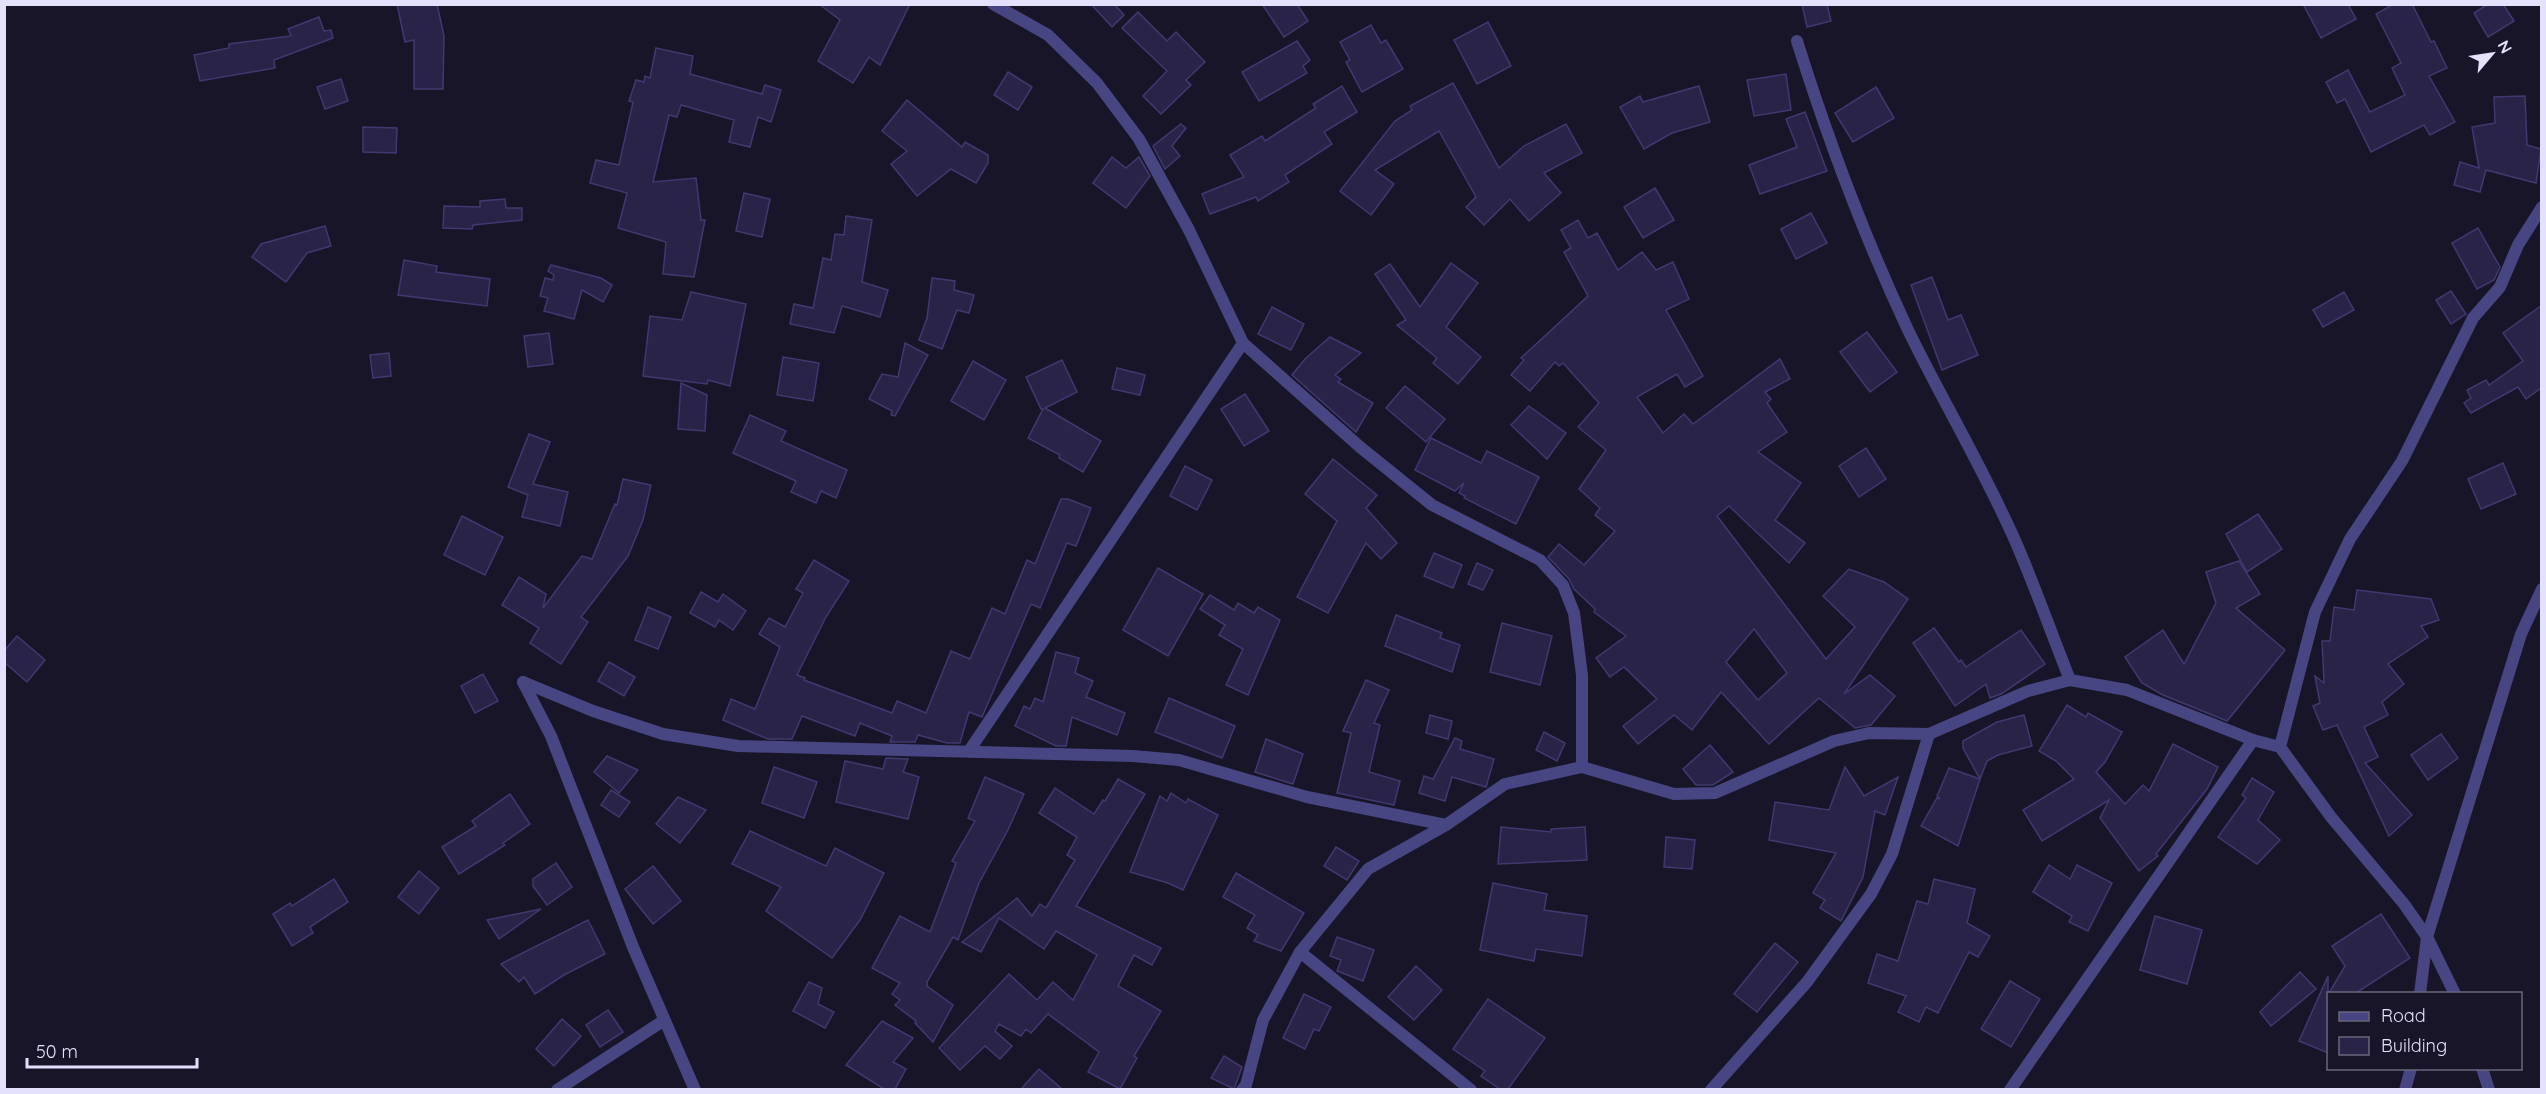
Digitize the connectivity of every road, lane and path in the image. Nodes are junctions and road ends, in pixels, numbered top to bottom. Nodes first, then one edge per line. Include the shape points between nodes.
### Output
1 (993, 4) edge
2 (1797, 41) dead end
3 (2541, 207) edge
4 (1243, 344) junction
5 (2541, 589) edge
6 (2070, 680) junction
7 (1929, 734) junction
8 (2253, 740) junction
9 (2280, 747) junction
10 (969, 751) junction
11 (1582, 767) junction
12 (1446, 825) junction
13 (2427, 937) junction
14 (1300, 952) junction
15 (2420, 992) edge
16 (2454, 992) edge
17 (663, 1021) junction
18 (2410, 1070) edge
19 (2483, 1070) edge
20 (557, 1089) edge
21 (695, 1089) edge
22 (1242, 1089) edge
23 (1471, 1089) edge
24 (1712, 1089) edge
25 (2010, 1089) edge
26 (2405, 1089) edge
27 (2489, 1089) edge

1 - 4 street via 1048,35 1097,82 1139,139 1189,230
2 - 6 street via 1825,131 1870,242 1909,331 2017,545
3 - 9 street via 2518,245 2500,287 2473,318 2402,461 2345,549 2315,612
4 - 10 street
4 - 11 street via 1432,505 1540,560 1563,585 1574,613 1582,675
5 - 13 street via 2520,634
6 - 7 street via 2028,691
6 - 8 street via 2127,690
7 - 11 street via 1869,733 1834,741 1715,793 1674,794
7 - 24 street via 1892,854 1871,894 1807,982
8 - 9 street
8 - 25 street
9 - 13 street
10 - 12 street via 1179,760 1307,797
10 - 17 street via 727,744 663,734 523,682 551,736
11 - 12 street via 1504,784
12 - 14 street via 1368,869
13 - 15 street
13 - 16 street
14 - 22 street via 1263,1020
14 - 23 street
17 - 20 street
17 - 21 street
18 - 26 street
19 - 27 street

